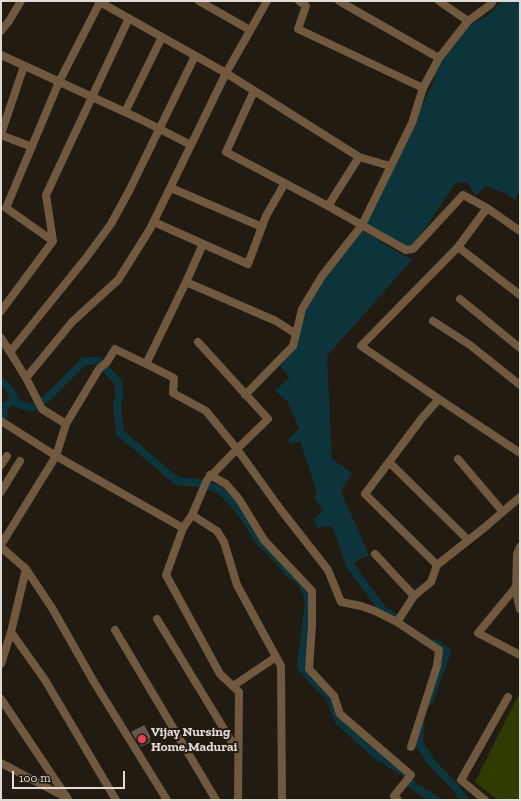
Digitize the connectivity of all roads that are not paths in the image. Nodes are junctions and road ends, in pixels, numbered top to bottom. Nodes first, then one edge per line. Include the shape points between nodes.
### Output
1 (21, 1) edge
2 (199, 1) edge
3 (267, 1) edge
4 (299, 1) edge
5 (339, 1) edge
6 (439, 1) edge
7 (493, 1) edge
8 (99, 2) edge
9 (1, 18) edge
10 (129, 18) junction
11 (10, 21) junction
12 (468, 21) junction
13 (250, 30) junction
14 (1, 31) edge
15 (162, 37) junction
16 (1, 55) edge
17 (195, 56) junction
18 (439, 58) junction
19 (24, 66) junction
20 (226, 73) junction
21 (59, 82) junction
22 (423, 88) junction
23 (254, 91) junction
24 (92, 97) junction
25 (125, 112) junction
26 (160, 129) junction
27 (1, 135) edge
28 (192, 145) junction
29 (32, 146) junction
30 (359, 157) junction
31 (390, 166) junction
32 (284, 183) junction
33 (171, 188) junction
34 (328, 206) junction
35 (487, 208) junction
36 (154, 222) junction
37 (363, 226) junction
38 (262, 227) junction
39 (520, 231) edge
40 (53, 241) junction
41 (203, 244) junction
42 (458, 248) junction
43 (186, 282) junction
44 (520, 295) edge
45 (460, 299) dead end
46 (1, 311) edge
47 (433, 321) dead end
48 (296, 334) junction
49 (1, 338) edge
50 (198, 342) dead end
51 (520, 348) edge
52 (10, 352) junction
53 (146, 364) junction
54 (26, 378) junction
55 (520, 385) edge
56 (245, 395) junction
57 (439, 399) junction
58 (3, 423) edge
59 (66, 424) junction
60 (237, 449) junction
61 (520, 453) edge
62 (7, 456) dead end
63 (56, 456) junction
64 (458, 459) dead end
65 (20, 461) dead end
66 (389, 462) junction
67 (1, 465) edge
68 (207, 481) junction
69 (1, 492) edge
70 (520, 497) edge
71 (503, 512) junction
72 (192, 515) junction
73 (183, 528) junction
74 (468, 540) junction
75 (1, 546) edge
76 (520, 547) edge
77 (375, 554) dead end
78 (437, 565) junction
79 (26, 569) junction
80 (516, 587) junction
81 (414, 596) junction
82 (520, 609) edge
83 (157, 619) dead end
84 (399, 620) junction
85 (115, 630) dead end
86 (11, 632) junction
87 (520, 654) edge
88 (276, 657) junction
89 (1, 664) edge
90 (233, 686) junction
91 (508, 697) dead end
92 (1, 699) edge
93 (411, 747) dead end
94 (238, 752) junction
95 (1, 763) edge
96 (69, 799) edge
97 (116, 800) edge
98 (167, 800) edge
99 (216, 800) edge
100 (238, 800) edge
101 (282, 800) edge
102 (398, 800) edge
103 (485, 800) edge

1 - 11 street
2 - 13 street
3 - 13 street
4 - 22 street via 306,6 298,29
5 - 18 street
6 - 12 street
7 - 12 street
8 - 10 street
8 - 21 street
9 - 11 street
10 - 15 street
10 - 24 street
11 - 14 street
12 - 18 street
13 - 20 street
15 - 17 street
15 - 25 street
16 - 19 street
17 - 20 street
17 - 26 street
18 - 22 street
19 - 21 street
19 - 27 street
20 - 23 street
20 - 28 street
21 - 24 street
21 - 29 street
22 - 31 street via 412,123
23 - 30 street
23 - 32 street via 226,152
24 - 25 street
24 - 40 street via 46,195
25 - 26 street
26 - 28 street
26 - 52 street via 111,224
27 - 29 street
28 - 33 street
29 - 40 street via 6,208
30 - 31 street
30 - 34 street
31 - 37 street
32 - 34 street
32 - 38 street
33 - 36 street
33 - 38 street
34 - 37 street
35 - 37 street via 463,195 413,248 406,250
35 - 39 street
35 - 42 street
36 - 41 street
36 - 54 street via 118,280 72,322
37 - 48 street via 322,276 302,309
38 - 41 street via 248,264
40 - 46 street
41 - 43 street
42 - 44 street
42 - 57 street via 361,346
43 - 48 street via 276,321
43 - 53 street
45 - 51 street
47 - 55 street via 470,345
48 - 56 street via 293,346
49 - 52 street
50 - 56 street
52 - 54 street
53 - 59 street via 115,349 99,369
53 - 60 street via 174,378 173,393 206,410
54 - 59 street via 42,409
56 - 60 street via 268,419
57 - 61 street
57 - 66 street
58 - 63 street
59 - 63 street
60 - 68 street
60 - 84 street via 328,570 341,602
62 - 67 street
63 - 73 street
63 - 75 street
64 - 71 street
65 - 69 street
66 - 74 street
66 - 78 street via 365,494
68 - 72 street
68 - 102 street via 226,484 239,499 264,540 312,591 309,669 334,696 340,714 411,775 394,796
70 - 71 street
71 - 74 street
72 - 73 street
72 - 88 street via 217,531 224,542 237,584
73 - 90 street via 166,575 220,674
74 - 78 street
75 - 79 street
76 - 80 street via 517,554
77 - 81 street
78 - 81 street via 431,582
79 - 86 street
79 - 98 street
80 - 82 street
80 - 87 street via 478,633
81 - 84 street
83 - 94 street
84 - 93 street via 439,650 437,666
85 - 99 street
86 - 89 street
86 - 97 street via 45,680
88 - 90 street
88 - 101 street via 281,666
90 - 94 street via 239,692
91 - 103 street via 461,780
92 - 96 street
94 - 100 street
95 - 96 street

